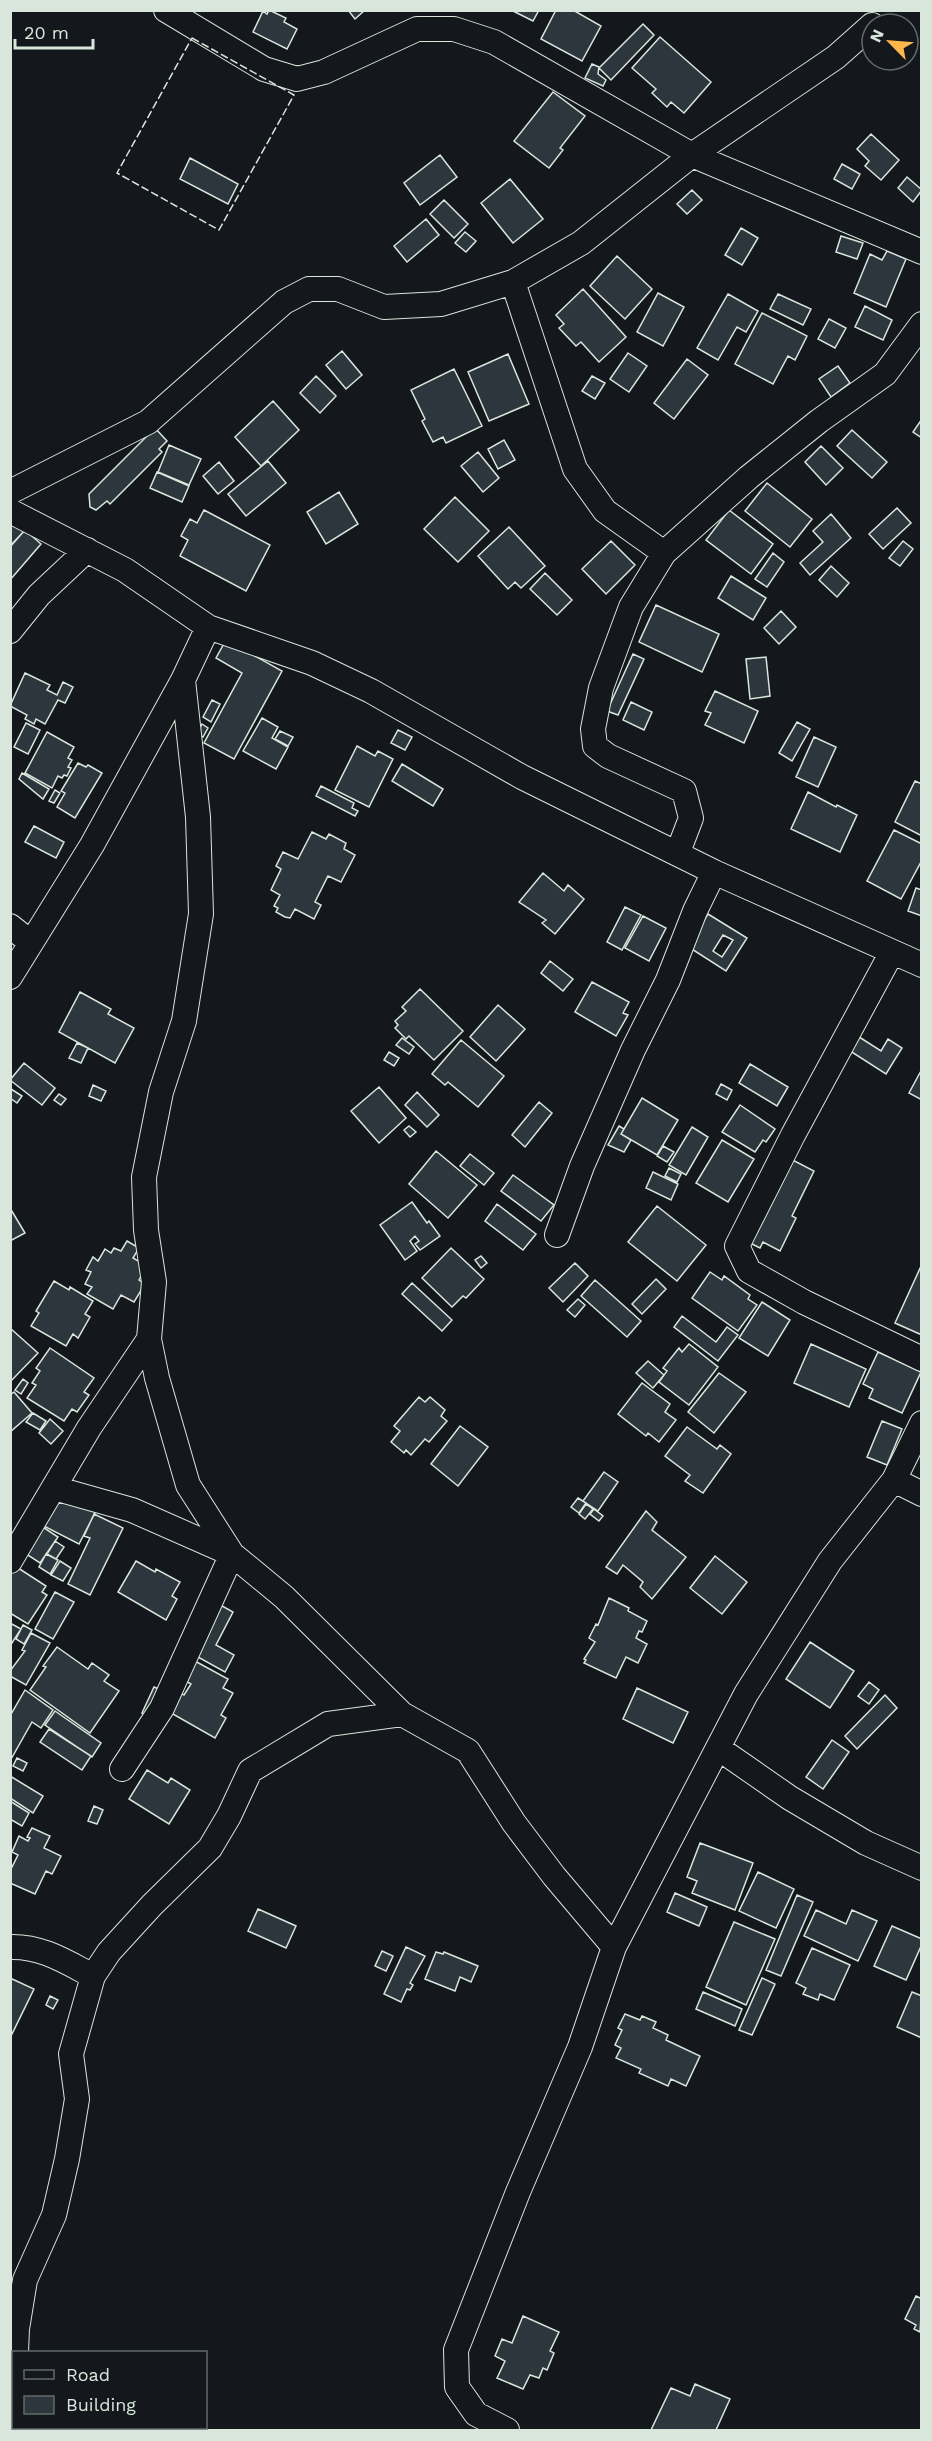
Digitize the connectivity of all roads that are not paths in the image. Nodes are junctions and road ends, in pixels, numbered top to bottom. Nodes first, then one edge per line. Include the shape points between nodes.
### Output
1 (166, 10) edge
2 (860, 36) edge
3 (692, 155) junction
4 (921, 252) edge
5 (513, 282) junction
6 (921, 324) edge
7 (10, 492) edge
8 (10, 511) edge
9 (87, 550) junction
10 (664, 553) junction
11 (11, 627) edge
12 (208, 627) junction
13 (183, 680) junction
14 (678, 852) junction
15 (714, 872) junction
16 (10, 926) edge
17 (30, 942) junction
18 (892, 952) junction
19 (921, 965) edge
20 (10, 977) edge
21 (557, 1235) dead end
22 (149, 1339) junction
23 (921, 1359) edge
24 (921, 1423) edge
25 (894, 1480) junction
26 (54, 1488) junction
27 (921, 1494) edge
28 (232, 1554) junction
29 (10, 1561) edge
30 (402, 1714) junction
31 (718, 1748) junction
32 (122, 1769) dead end
33 (921, 1868) edge
34 (10, 1947) edge
35 (614, 1947) junction
36 (93, 1976) junction
37 (18, 2281) edge
38 (16, 2351) edge
39 (502, 2428) edge
40 (470, 2430) edge

1 - 3 street via 264,69 297,79 324,72 417,29 454,29 494,42
2 - 3 street via 836,57
3 - 4 street
3 - 5 street via 581,243
5 - 7 street via 441,304 384,307 338,289 309,289 284,302 148,422
5 - 10 street via 575,469 605,511
6 - 10 street via 885,374 758,470
8 - 9 street
9 - 11 street
9 - 12 street via 125,570
10 - 14 street via 631,607 601,688 592,729 595,746 608,756 684,790 690,818
12 - 13 street
12 - 14 street via 312,663 371,691 522,777
13 - 17 street via 92,845
13 - 22 street via 198,817 201,914 184,1022 161,1092 144,1177 146,1230 154,1282
14 - 15 street
15 - 18 street
15 - 21 street via 582,1166
16 - 17 street
17 - 20 street
18 - 19 street
18 - 23 street via 737,1246 748,1271
22 - 26 street
22 - 28 street via 188,1485
24 - 25 street
25 - 27 street
25 - 31 street via 830,1561 746,1694
26 - 28 street via 132,1510
26 - 29 street
28 - 30 street via 284,1597
28 - 32 street via 162,1708
30 - 35 street via 468,1751 554,1876
30 - 36 street via 328,1724 250,1771 210,1848 152,1905
31 - 33 street via 790,1798 866,1843
31 - 35 street
34 - 36 street via 50,1953
35 - 39 street via 580,2047 456,2350 457,2387 476,2414
36 - 37 street via 71,2054 77,2099 54,2215
37 - 38 street
39 - 40 street

